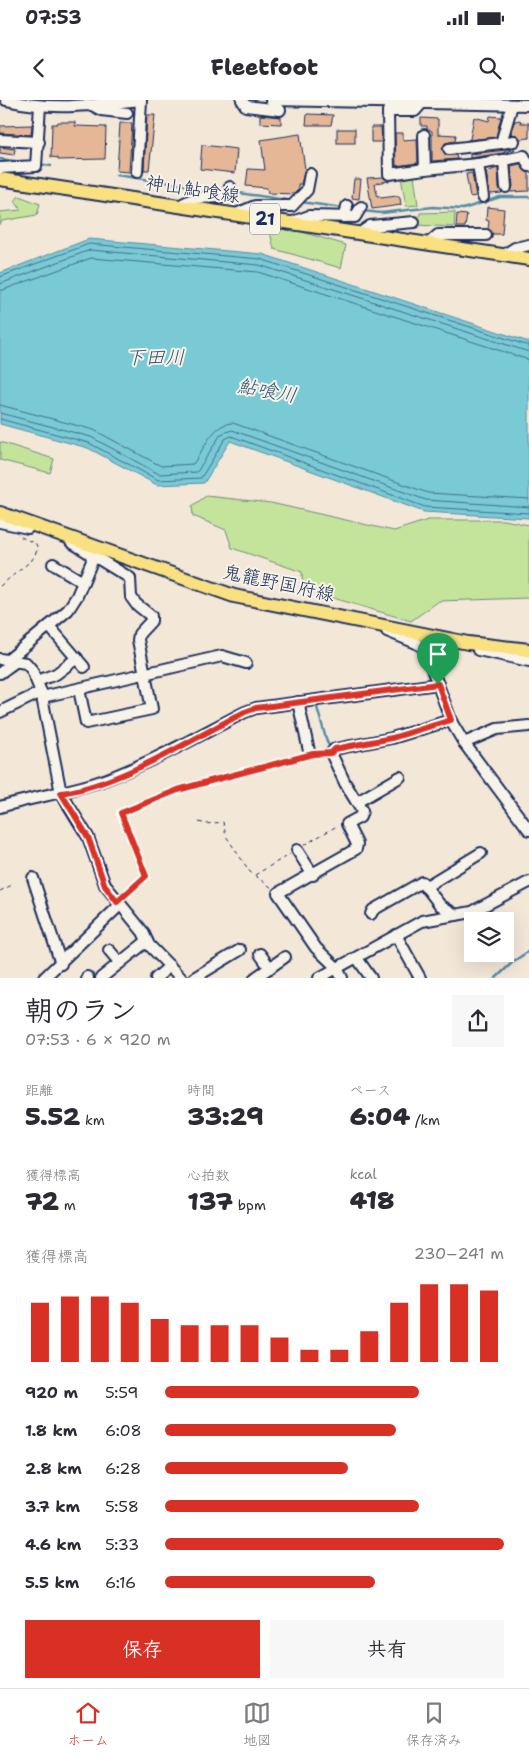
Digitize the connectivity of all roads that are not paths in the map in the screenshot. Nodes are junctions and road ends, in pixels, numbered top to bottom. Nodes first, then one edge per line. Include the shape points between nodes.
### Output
1 (6, 100) edge
2 (141, 100) edge
3 (242, 100) edge
4 (271, 100) edge
5 (302, 100) edge
6 (416, 102) edge
7 (78, 103) edge
8 (92, 105) junction
9 (512, 105) junction
10 (529, 105) edge
11 (40, 106) junction
12 (280, 110) dead end
13 (127, 113) dead end
14 (424, 135) dead end
15 (0, 140) edge
16 (514, 141) dead end
17 (39, 142) junction
18 (501, 143) junction
19 (449, 149) dead end
20 (526, 154) edge
21 (504, 160) junction
22 (478, 164) junction
23 (529, 166) edge
24 (0, 168) edge
25 (425, 169) junction
26 (137, 172) dead end
27 (310, 174) dead end
28 (0, 179) edge
29 (506, 187) dead end
30 (229, 191) dead end
31 (483, 197) dead end
32 (178, 206) junction
33 (361, 207) dead end
34 (236, 214) junction
35 (414, 222) dead end
36 (290, 223) junction
37 (360, 233) junction
38 (486, 235) dead end
39 (429, 243) junction
40 (529, 245) edge
41 (504, 255) junction
42 (527, 257) edge
43 (0, 513) edge
44 (0, 522) edge
45 (56, 533) junction
46 (91, 554) junction
47 (53, 564) dead end
48 (83, 582) junction
49 (383, 624) junction
50 (49, 626) junction
51 (465, 642) junction
52 (529, 650) edge
53 (77, 658) junction
54 (8, 660) edge
55 (529, 661) edge
56 (246, 663) dead end
57 (84, 667) dead end
58 (0, 673) edge
59 (144, 674) junction
60 (38, 681) junction
61 (438, 684) junction
62 (79, 689) junction
63 (42, 695) junction
64 (298, 702) junction
65 (0, 712) edge
66 (451, 720) junction
67 (529, 726) edge
68 (464, 743) junction
69 (306, 754) road end
70 (400, 777) dead end
71 (61, 793) junction
72 (357, 802) junction
73 (0, 807) edge
74 (529, 830) edge
75 (297, 850) dead end
76 (481, 853) dead end
77 (313, 875) junction
78 (422, 881) junction
79 (529, 882) edge
80 (38, 884) dead end
81 (118, 904) junction
82 (371, 914) dead end
83 (456, 915) junction
84 (396, 935) junction
85 (147, 941) junction
86 (110, 950) dead end
87 (240, 950) dead end
88 (260, 954) dead end
89 (285, 957) dead end
90 (357, 958) junction
91 (120, 962) junction
92 (61, 964) junction
93 (170, 966) junction
94 (270, 968) junction
95 (337, 968) junction
96 (44, 978) edge
97 (101, 978) edge
98 (156, 978) edge
99 (181, 978) edge
100 (194, 978) edge
101 (255, 978) edge
102 (319, 978) edge
103 (342, 978) edge
104 (371, 978) edge
105 (420, 978) edge

1 - 11 street
2 - 8 street
2 - 26 street
3 - 12 street via 246,106
4 - 5 street
5 - 6 street
6 - 9 street
6 - 25 street via 415,112 388,112 389,174
7 - 8 street
7 - 11 street
8 - 13 street via 101,110
9 - 10 street
9 - 18 street
11 - 17 street
14 - 25 street
15 - 17 street
16 - 18 street
17 - 24 street via 37,164
18 - 19 street
20 - 21 street
20 - 23 street
21 - 22 street
21 - 29 street
22 - 25 street
22 - 31 street
27 - 34 street via 307,190 292,206 255,206
28 - 32 main road, 神山鮎喰線 / 21
30 - 32 street via 219,198 196,198
32 - 34 main road, 神山鮎喰線 / 21
33 - 36 street via 349,213 309,216
34 - 36 main road, 神山鮎喰線 / 21
35 - 37 street via 370,226
36 - 37 main road, 神山鮎喰線 / 21
37 - 39 main road, 神山鮎喰線 / 21
38 - 39 street via 438,235
39 - 41 main road, 神山鮎喰線 / 21
40 - 41 street via 514,248
41 - 42 main road, 神山鮎喰線 / 21
43 - 45 main road, 鬼籠野国府線
44 - 45 street
45 - 46 street via 59,538
45 - 49 main road, 鬼籠野国府線 via 234,596
46 - 48 street via 92,561
46 - 59 street via 130,578 131,597 151,616 138,640
47 - 48 street
48 - 50 street via 68,610
49 - 51 main road, 鬼籠野国府線
49 - 61 street via 386,631 422,647
50 - 53 street
50 - 54 street
51 - 52 main road, 鬼籠野国府線
51 - 55 street via 470,649
53 - 57 street
53 - 60 street via 56,674
54 - 58 street
54 - 60 street via 26,663
56 - 59 street via 222,656
59 - 62 street
59 - 62 street via 152,709 86,724
60 - 63 street
61 - 64 street
61 - 66 street
62 - 63 street
63 - 65 street
63 - 71 street
64 - 69 street
64 - 71 street via 245,712 132,769
66 - 68 street
66 - 72 street via 392,738 335,749 331,753 333,760
67 - 68 street via 497,729
68 - 74 street
70 - 72 street
71 - 73 street
71 - 81 street via 88,837 105,886
72 - 77 street via 362,811 360,817 347,824 357,844 356,849
75 - 77 street
76 - 78 street
77 - 95 street via 278,893 316,948
78 - 82 street
78 - 83 street via 440,905
79 - 83 street via 472,912
80 - 92 street
81 - 85 street
81 - 92 street
83 - 84 street via 422,921
84 - 90 street
84 - 105 street
85 - 91 street
85 - 93 street
86 - 91 street
87 - 100 street
88 - 94 street
89 - 94 street
90 - 95 street
90 - 104 street
91 - 97 street
92 - 96 street
93 - 98 street
93 - 99 street
94 - 101 street
95 - 102 street
95 - 103 street

